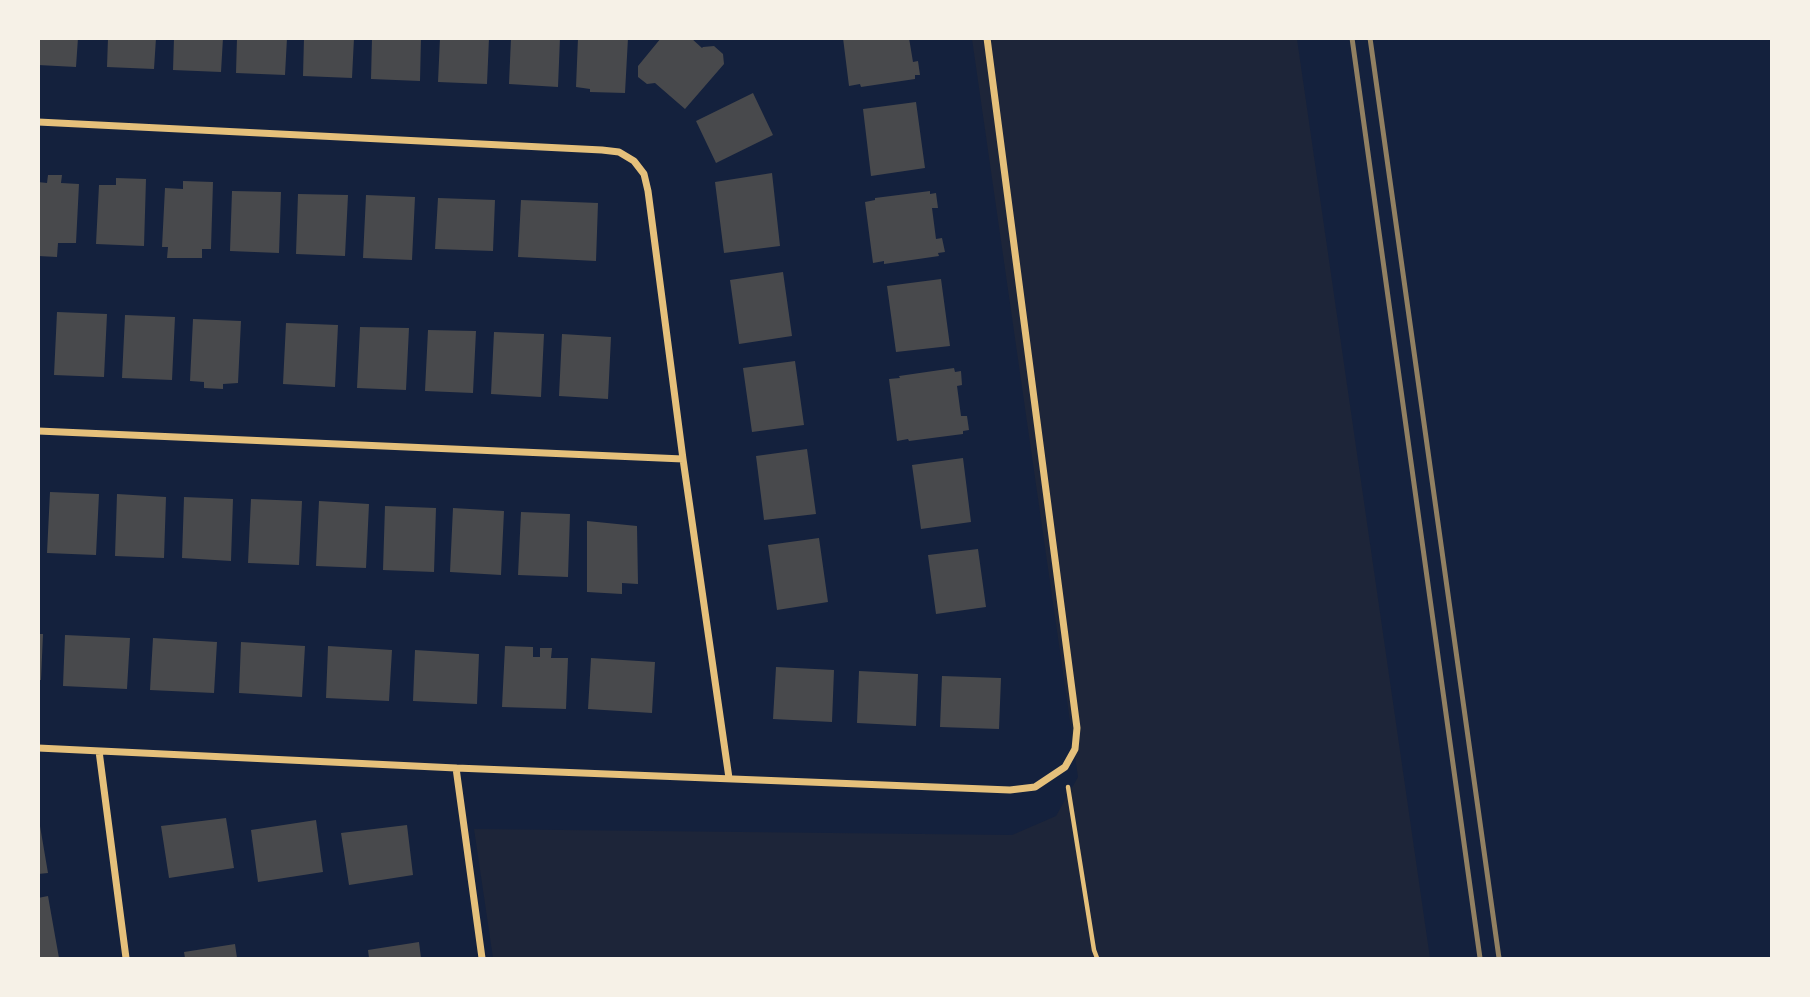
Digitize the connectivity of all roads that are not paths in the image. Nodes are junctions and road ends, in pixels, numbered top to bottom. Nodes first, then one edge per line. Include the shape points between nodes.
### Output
1 (987, 38) edge
2 (38, 122) edge
3 (38, 431) edge
4 (683, 459) junction
5 (38, 748) edge
6 (99, 751) junction
7 (456, 768) junction
8 (729, 778) junction
9 (126, 958) edge
10 (482, 958) edge

1 - 8 street via 1077,728 1075,749 1065,767 1035,787 1010,790
2 - 4 street via 619,152 634,160 648,191
3 - 4 street
4 - 8 street
5 - 6 street
6 - 7 street
6 - 9 street
7 - 8 street
7 - 10 street

